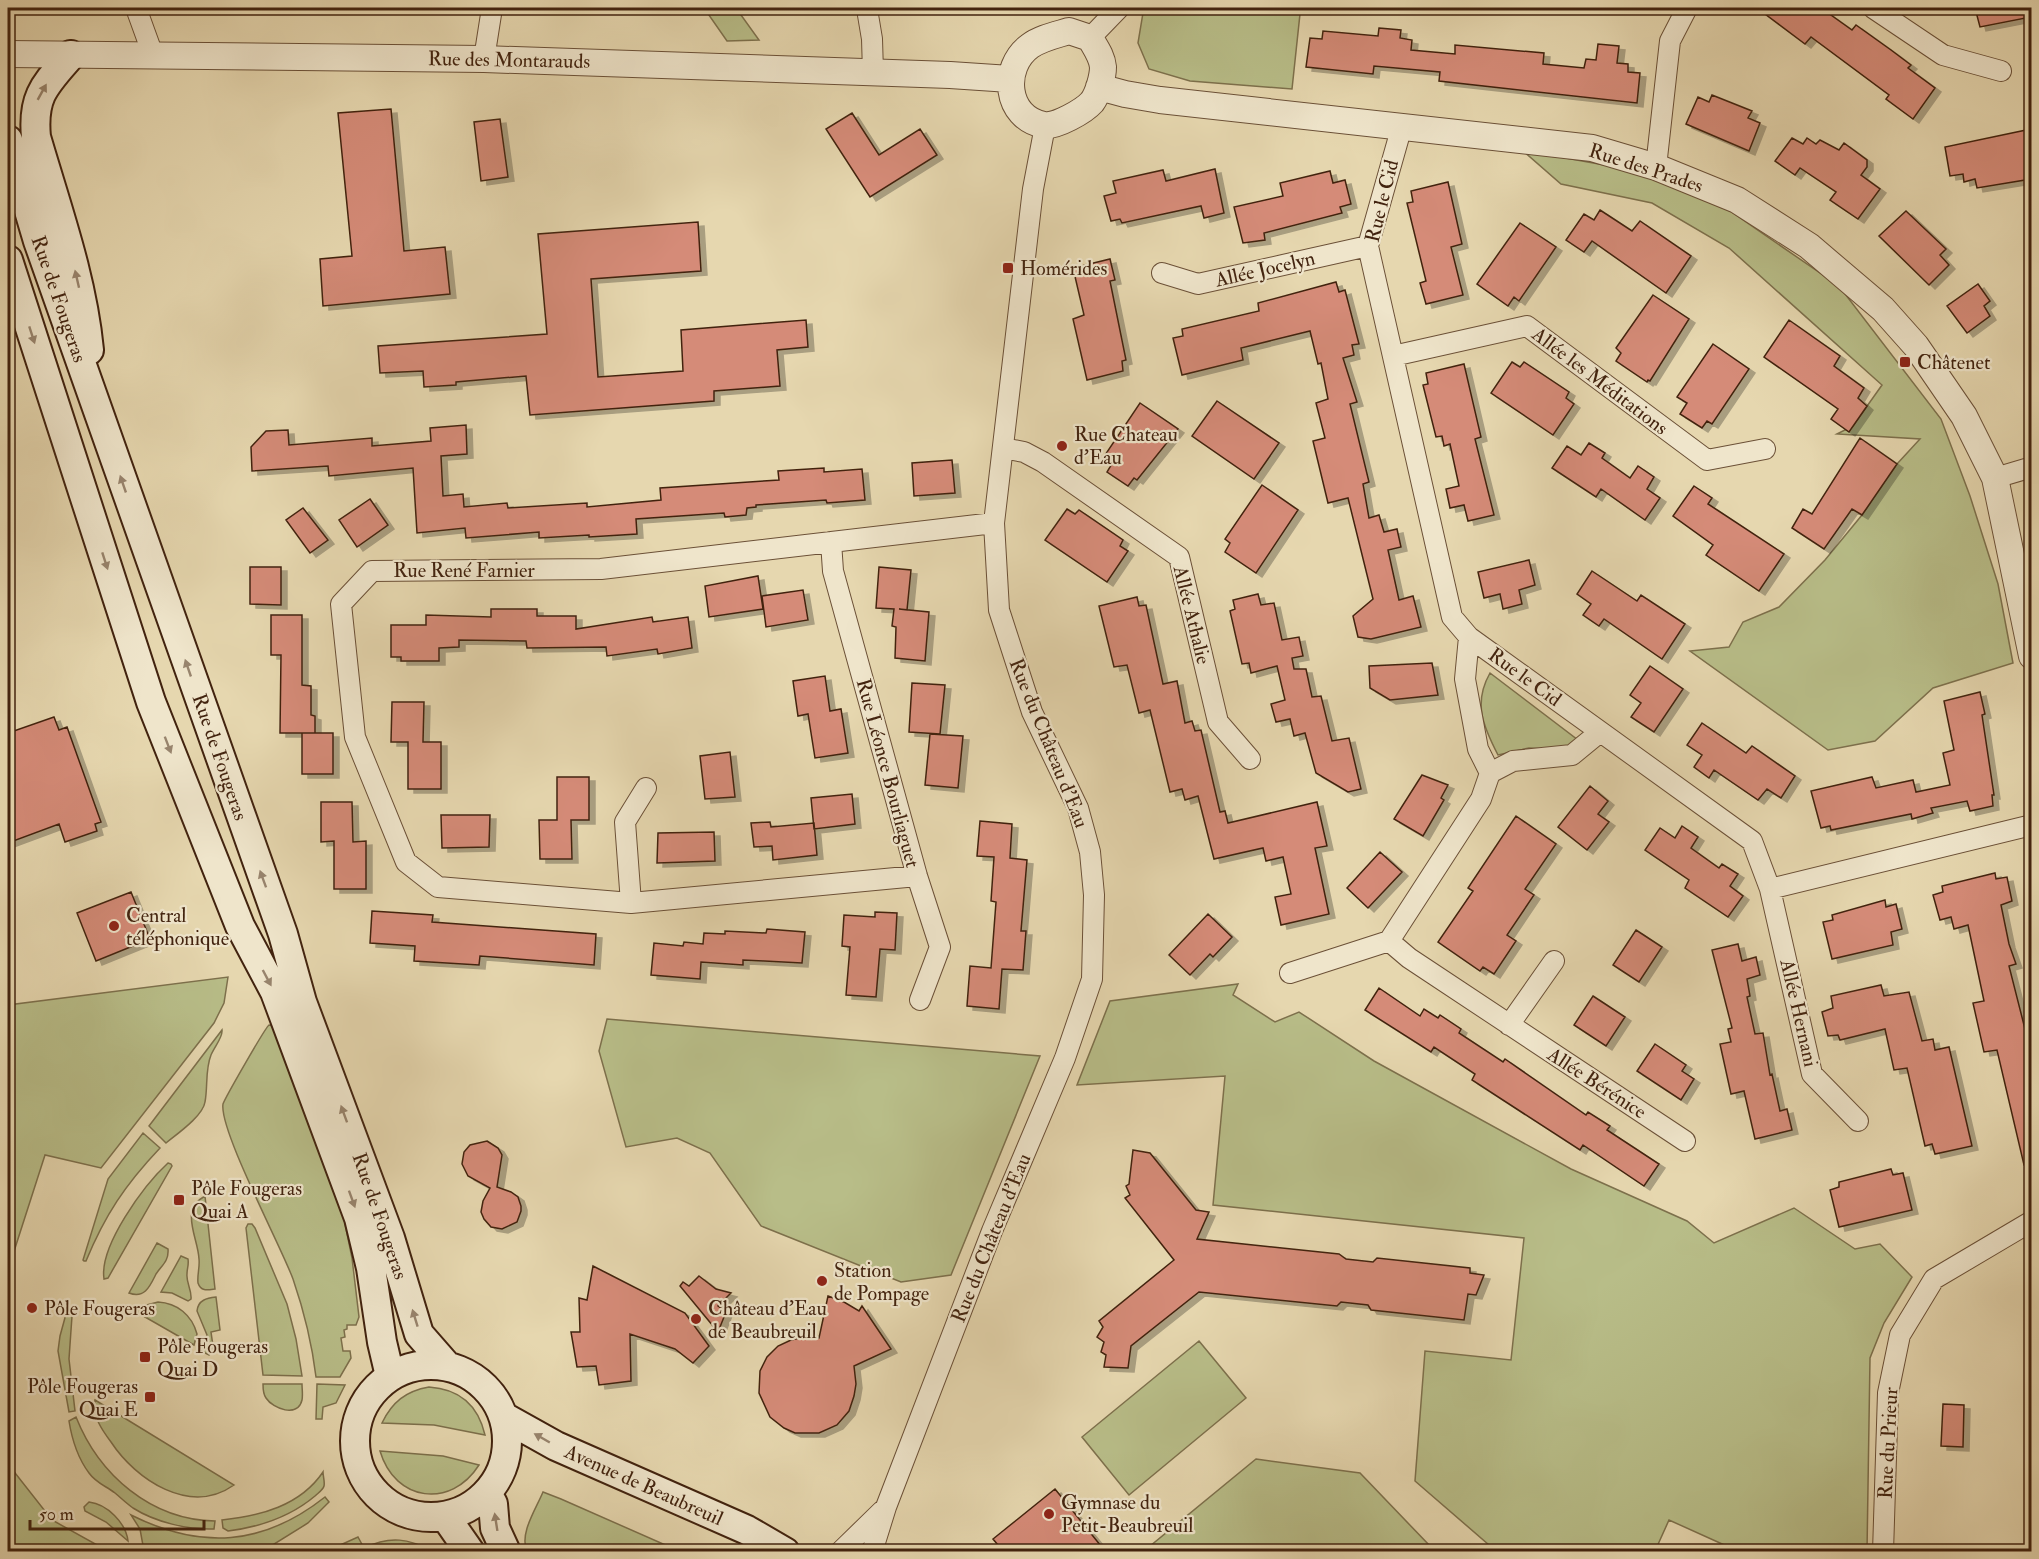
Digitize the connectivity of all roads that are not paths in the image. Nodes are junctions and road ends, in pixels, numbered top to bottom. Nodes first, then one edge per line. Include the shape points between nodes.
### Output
1 (136, 8) edge
2 (492, 8) edge
3 (867, 8) edge
4 (1119, 8) edge
5 (1687, 8) edge
6 (1873, 8) edge
7 (1090, 38) junction
8 (8, 54) edge
9 (71, 55) junction
10 (153, 55) junction
11 (484, 59) junction
12 (2001, 71) dead end
13 (873, 72) junction
14 (1010, 79) junction
15 (1099, 87) junction
16 (1045, 126) junction
17 (1401, 126) junction
18 (8, 140) edge
19 (1656, 167) junction
20 (1368, 246) junction
21 (8, 260) edge
22 (1162, 273) dead end
23 (1393, 356) junction
24 (86, 379) junction
25 (1003, 448) junction
26 (1765, 448) dead end
27 (2031, 467) edge
28 (1995, 478) junction
29 (994, 523) junction
30 (831, 542) junction
31 (1469, 638) junction
32 (2031, 656) edge
33 (1600, 732) junction
34 (1250, 759) dead end
35 (1490, 773) junction
36 (646, 788) dead end
37 (2031, 825) edge
38 (917, 876) junction
39 (1770, 889) junction
40 (630, 903) junction
41 (1389, 940) junction
42 (1554, 961) dead end
43 (1290, 973) dead end
44 (920, 1000) dead end
45 (1509, 1025) junction
46 (1858, 1121) dead end
47 (1685, 1141) dead end
48 (2031, 1221) edge
49 (447, 1366) junction
50 (390, 1376) junction
51 (504, 1418) junction
52 (487, 1493) junction
53 (886, 1507) junction
54 (445, 1516) junction
55 (470, 1551) edge
56 (506, 1551) edge
57 (785, 1551) edge
58 (840, 1551) edge
59 (872, 1551) edge
60 (1883, 1551) edge

1 - 10 street
2 - 11 street
3 - 13 street
4 - 7 street
5 - 19 street via 1670,41
6 - 12 street via 1943,55
7 - 14 street via 1069,31 1029,46
7 - 15 street via 1103,67
8 - 9 street, Rue des Montarauds
9 - 10 street, Rue des Montarauds
24 -> 9 main road via 87,326 34,117 43,89
10 - 11 street, Rue des Montarauds
11 - 13 street, Rue des Montarauds
13 - 14 street, Rue des Montarauds
14 - 16 street via 1011,94 1018,107
15 - 16 street via 1092,102 1076,114
15 - 17 street, Rue des Prades via 1160,99
16 - 25 street, Rue du Château d'Eau via 1033,189
17 - 19 street, Rue des Prades via 1592,148
17 - 20 street, Rue le Cid
18 - 24 main road, Rue de Fougeras
19 - 28 street, Rue des Prades via 1737,200 1809,246 1883,309 1916,346 1964,416
20 - 22 street, Allée Jocelyn via 1198,284
20 - 23 street, Rue le Cid
21 -> 50 main road, Rue de Fougeras via 151,702 240,926 275,993 359,1218
23 - 26 street, Allée les Méditations via 1527,326 1707,460
23 - 31 street, Rue le Cid via 1452,617
49 -> 24 main road, Rue de Fougeras via 419,1334 390,1238 302,1002 283,934
25 - 29 street, Rue du Château d'Eau
25 - 34 street, Allée Athalie via 1024,452 1043,462 1179,557 1218,722
27 - 28 street
28 - 32 street, Rue des Prades
29 - 30 street, Rue René Farnier
29 - 53 street, Rue du Château d'Eau via 999,610 1032,712 1078,808 1090,852 1094,895 1092,979 1065,1058 992,1231
30 - 38 street, Rue Léonce Bourliaguet via 833,571
30 - 40 street, Rue René Farnier via 601,569 372,571 341,604 355,738 406,862 438,887
31 - 33 street, Rue le Cid
31 - 35 street via 1465,679 1478,749
33 - 35 street via 1572,755 1513,760
33 - 39 street, Rue le Cid via 1752,840
35 - 41 street via 1481,799
36 - 40 street via 626,822
37 - 39 street
38 - 40 street, Rue René Farnier
38 - 44 street, Rue Léonce Bourliaguet via 940,947
39 - 46 street, Allée Hernani via 1812,1074
41 - 43 street
41 - 45 street, Allée Bérénice via 1408,958
42 - 45 street
45 - 47 street, Allée Bérénice
48 - 60 street, Rue du Prieur via 1934,1279 1900,1335 1888,1393
49 - 50 main road via 418,1365
49 - 51 main road via 479,1382 492,1394
50 - 54 main road via 365,1401 357,1420 354,1441 359,1467 373,1490 393,1507 418,1516
51 - 52 main road via 508,1439 505,1458
57 -> 51 main road, Avenue de Beaubreuil via 747,1530 556,1446
52 - 54 main road via 468,1508
56 -> 52 main road via 495,1528 494,1504
53 - 58 street
53 - 59 street, Rue du Château d'Eau
54 - 55 main road

